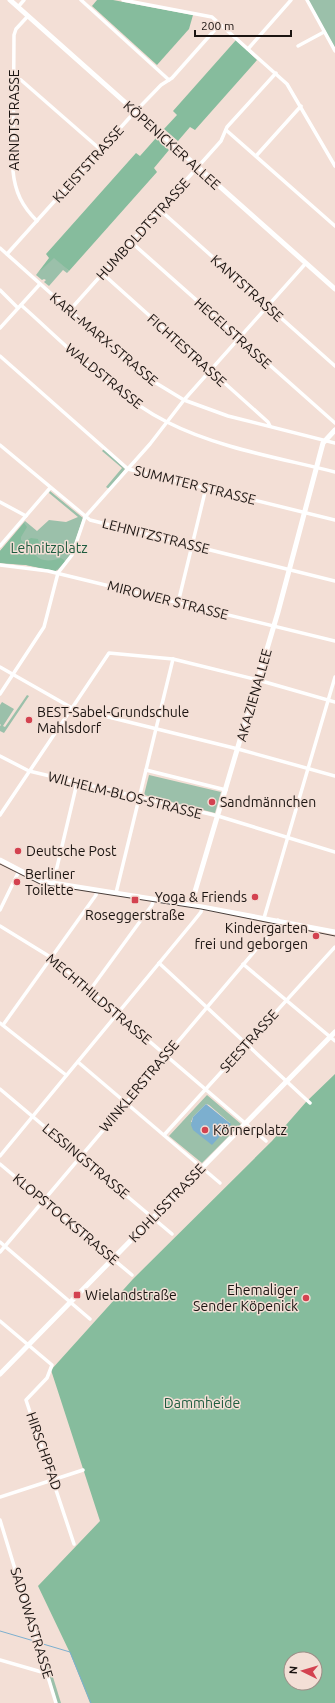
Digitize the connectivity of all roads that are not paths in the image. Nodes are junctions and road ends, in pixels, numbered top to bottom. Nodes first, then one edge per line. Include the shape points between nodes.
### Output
1 (10, 0) edge
2 (24, 0) edge
3 (81, 0) edge
4 (124, 0) edge
5 (291, 0) edge
6 (307, 0) edge
7 (18, 7) junction
8 (28, 16) junction
9 (220, 24) junction
10 (324, 32) junction
11 (298, 46) dead end
12 (248, 48) junction
13 (335, 51) edge
14 (276, 73) junction
15 (14, 78) junction
16 (169, 80) junction
17 (301, 106) junction
18 (135, 112) junction
19 (226, 130) junction
20 (101, 150) junction
21 (256, 156) junction
22 (335, 166) edge
23 (198, 167) junction
24 (160, 210) junction
25 (37, 221) junction
26 (335, 226) edge
27 (131, 242) junction
28 (0, 248) edge
29 (7, 254) junction
30 (306, 263) junction
31 (103, 274) junction
32 (40, 284) junction
33 (335, 289) edge
34 (0, 290) edge
35 (20, 306) junction
36 (268, 306) junction
37 (70, 310) junction
38 (0, 328) edge
39 (239, 337) junction
40 (0, 356) edge
41 (335, 366) edge
42 (210, 370) junction
43 (184, 400) junction
44 (167, 422) junction
45 (335, 423) edge
46 (270, 426) junction
47 (335, 430) edge
48 (324, 440) junction
49 (335, 444) edge
50 (0, 445) edge
51 (317, 467) junction
52 (128, 469) junction
53 (335, 472) edge
54 (50, 488) junction
55 (206, 488) junction
56 (0, 502) edge
57 (305, 512) junction
58 (26, 516) junction
59 (85, 517) junction
60 (335, 520) edge
61 (192, 545) junction
62 (0, 546) edge
63 (0, 565) edge
64 (290, 570) junction
65 (58, 573) junction
66 (335, 581) edge
67 (178, 603) junction
68 (274, 626) junction
69 (335, 641) edge
70 (173, 659) junction
71 (0, 668) edge
72 (13, 674) junction
73 (335, 677) edge
74 (258, 680) junction
75 (0, 694) edge
76 (328, 700) junction
77 (335, 702) edge
78 (72, 708) junction
79 (156, 728) junction
80 (238, 749) junction
81 (0, 756) edge
82 (308, 768) junction
83 (146, 770) junction
84 (29, 771) junction
85 (335, 776) edge
86 (77, 783) junction
87 (226, 790) junction
88 (139, 798) junction
89 (0, 815) edge
90 (218, 816) junction
91 (287, 838) junction
92 (335, 852) edge
93 (0, 860) edge
94 (19, 871) junction
95 (53, 884) junction
96 (97, 890) junction
97 (116, 893) junction
98 (154, 899) junction
99 (191, 905) junction
100 (202, 907) junction
101 (0, 910) edge
102 (264, 918) junction
103 (278, 920) junction
104 (0, 926) edge
105 (335, 932) edge
106 (335, 947) edge
107 (52, 958) junction
108 (159, 963) junction
109 (244, 964) junction
110 (90, 990) junction
111 (287, 1000) junction
112 (207, 1007) junction
113 (117, 1014) junction
114 (1, 1024) edge
115 (335, 1032) edge
116 (330, 1037) junction
117 (335, 1041) edge
118 (247, 1044) junction
119 (166, 1055) junction
120 (78, 1062) junction
121 (66, 1076) junction
122 (287, 1081) junction
123 (0, 1089) edge
124 (205, 1089) junction
125 (125, 1102) junction
126 (310, 1103) dead end
127 (33, 1116) junction
128 (246, 1123) junction
129 (164, 1135) junction
130 (266, 1141) dead end
131 (0, 1156) edge
132 (80, 1156) junction
133 (0, 1164) edge
134 (202, 1168) junction
135 (220, 1183) dead end
136 (43, 1200) junction
137 (153, 1217) junction
138 (172, 1234) dead end
139 (0, 1242) edge
140 (4, 1246) junction
141 (0, 1252) edge
142 (113, 1259) junction
143 (132, 1275) dead end
144 (70, 1302) junction
145 (90, 1319) dead end
146 (0, 1320) edge
147 (29, 1345) junction
148 (0, 1374) edge
149 (84, 1470) dead end
150 (54, 1480) junction
151 (0, 1497) edge
152 (0, 1520) edge
153 (74, 1544) dead end
154 (0, 1660) edge
155 (48, 1672) junction
156 (56, 1703) edge

1 - 7 street, KÖPENICKER ALLEE
2 - 7 street
3 - 16 street
4 - 9 street via 212,17
5 - 12 street
6 - 10 street
7 - 8 street, KÖPENICKER ALLEE
8 - 15 street, ARNDTSTRASSE via 14,35
8 - 18 street, KÖPENICKER ALLEE
9 - 12 street
9 - 16 street, KLEISTSTRASSE
10 - 11 street
10 - 13 street
12 - 14 street
14 - 17 street via 287,84
14 - 19 street, HUMBOLDTSTRASSE
15 - 20 street via 21,80
15 - 25 street, ARNDTSTRASSE via 14,185 23,205
16 - 18 street, KLEISTSTRASSE
17 - 21 street
17 - 22 street
18 - 20 street, KLEISTSTRASSE
18 - 23 street, KÖPENICKER ALLEE
19 - 21 street
19 - 23 street, HUMBOLDTSTRASSE via 221,141
20 - 25 street, KLEISTSTRASSE
21 - 26 street
23 - 24 street, HUMBOLDTSTRASSE
23 - 30 street, KÖPENICKER ALLEE
24 - 27 street, HUMBOLDTSTRASSE
24 - 36 street, KANTSTRASSE
25 - 29 street, KLEISTSTRASSE
27 - 31 street, HUMBOLDTSTRASSE
27 - 39 street, HEGELSTRASSE
28 - 29 street, KARL-MARX-STRASSE
29 - 32 street, KARL-MARX-STRASSE
30 - 33 street, KÖPENICKER ALLEE
30 - 36 street
31 - 37 street, HUMBOLDTSTRASSE
31 - 42 street, FICHTESTRASSE
32 - 35 street
32 - 37 street, KARL-MARX-STRASSE
34 - 35 street, WALDSTRASSE
35 - 38 street
35 - 44 street, WALDSTRASSE via 124,395
36 - 39 street
36 - 41 street, KANTSTRASSE
37 - 43 street, KARL-MARX-STRASSE via 144,375
39 - 42 street
39 - 45 street, HEGELSTRASSE
40 - 52 street, SUMMTER STRASSE
42 - 43 street
42 - 46 street, FICHTESTRASSE
43 - 44 street
43 - 46 street, KARL-MARX-STRASSE via 228,416
44 - 51 street, WALDSTRASSE via 209,440
44 - 52 street
46 - 48 street, KARL-MARX-STRASSE
47 - 48 street
48 - 49 street, KARL-MARX-STRASSE
48 - 51 street, AKAZIENALLEE
50 - 54 street, LEHNITZSTRASSE
51 - 53 street, WALDSTRASSE
51 - 57 street, AKAZIENALLEE
52 - 55 street, SUMMTER STRASSE
52 - 59 street
54 - 58 street
54 - 59 street, LEHNITZSTRASSE
55 - 57 street, SUMMTER STRASSE
55 - 61 street
56 - 58 street
57 - 60 street, SUMMTER STRASSE
57 - 64 street, AKAZIENALLEE
58 - 62 street
59 - 61 street, LEHNITZSTRASSE
59 - 65 street via 72,555
61 - 64 street, LEHNITZSTRASSE
61 - 67 street
63 - 65 street, MIROWER STRASSE
64 - 66 street, LEHNITZSTRASSE
64 - 68 street, AKAZIENALLEE
65 - 67 street, MIROWER STRASSE
65 - 72 street via 44,627
67 - 68 street, MIROWER STRASSE
68 - 69 street, MIROWER STRASSE
68 - 74 street, AKAZIENALLEE
70 - 74 street
70 - 78 street via 108,653
70 - 79 street
71 - 72 street
72 - 75 street
72 - 78 street
73 - 76 street
74 - 76 street
74 - 80 street, AKAZIENALLEE
76 - 77 street
76 - 82 street
78 - 79 street
78 - 84 street
79 - 80 street
79 - 83 street
80 - 82 street
80 - 87 street, AKAZIENALLEE
81 - 84 street, WILHELM-BLOS-STRASSE
82 - 85 street
82 - 91 street
83 - 87 street
83 - 88 street
84 - 86 street, WILHELM-BLOS-STRASSE
84 - 89 street
86 - 88 street, WILHELM-BLOS-STRASSE
86 - 95 street
87 - 90 street, AKAZIENALLEE
88 - 90 street, WILHELM-BLOS-STRASSE
88 - 97 street
90 - 91 street, WILHELM-BLOS-STRASSE
90 - 99 street, AKAZIENALLEE
91 - 92 street, WILHELM-BLOS-STRASSE
91 - 102 street
93 - 94 street
94 - 95 street via 37,881
94 - 101 street
95 - 96 street
96 - 97 street
96 - 107 street
97 - 98 street
98 - 99 street
98 - 110 street
99 - 100 street
100 - 102 street
100 - 108 street via 201,912
102 - 103 street
103 - 105 street
103 - 109 street, WINKLERSTRASSE
104 - 107 street, MECHTHILDSTRASSE
106 - 111 street, SEESTRASSE
107 - 110 street, MECHTHILDSTRASSE
107 - 114 street
108 - 112 street
108 - 113 street
109 - 111 street
109 - 112 street, WINKLERSTRASSE
110 - 113 street, MECHTHILDSTRASSE
111 - 116 street
111 - 118 street, SEESTRASSE
112 - 118 street
112 - 119 street, WINKLERSTRASSE
113 - 119 street, MECHTHILDSTRASSE
113 - 120 street
114 - 121 street
115 - 116 street, KOHLISSTRASSE
116 - 117 street
116 - 122 street, KOHLISSTRASSE
118 - 122 street
118 - 124 street, SEESTRASSE
119 - 124 street, MECHTHILDSTRASSE
119 - 125 street, WINKLERSTRASSE
120 - 121 street
120 - 125 street
121 - 127 street
122 - 126 street
122 - 128 street, KOHLISSTRASSE
123 - 127 street, LESSINGSTRASSE
124 - 128 street, MECHTHILDSTRASSE
124 - 129 street, SEESTRASSE
125 - 129 street
125 - 132 street, WINKLERSTRASSE
127 - 131 street
127 - 132 street, LESSINGSTRASSE
128 - 130 street, MECHTHILDSTRASSE
128 - 134 street, KOHLISSTRASSE
129 - 134 street
132 - 136 street, WINKLERSTRASSE
132 - 137 street, LESSINGSTRASSE
133 - 136 street, KLOPSTOCKSTRASSE
134 - 135 street
134 - 137 street, KOHLISSTRASSE
136 - 140 street, WINKLERSTRASSE
136 - 142 street, KLOPSTOCKSTRASSE
137 - 138 street, LESSINGSTRASSE
137 - 142 street, KOHLISSTRASSE
139 - 140 street
140 - 141 street, WINKLERSTRASSE
140 - 144 street
142 - 143 street, KLOPSTOCKSTRASSE
142 - 144 street, KOHLISSTRASSE
144 - 145 street
144 - 147 street, KOHLISSTRASSE
146 - 147 street
147 - 148 street, KOHLISSTRASSE
147 - 150 street, HIRSCHPFAD via 52,1365 47,1378 26,1400
149 - 150 street
150 - 151 street
150 - 153 street, HIRSCHPFAD
152 - 155 street, SADOWASTRASSE
154 - 155 street
155 - 156 street, SADOWASTRASSE

